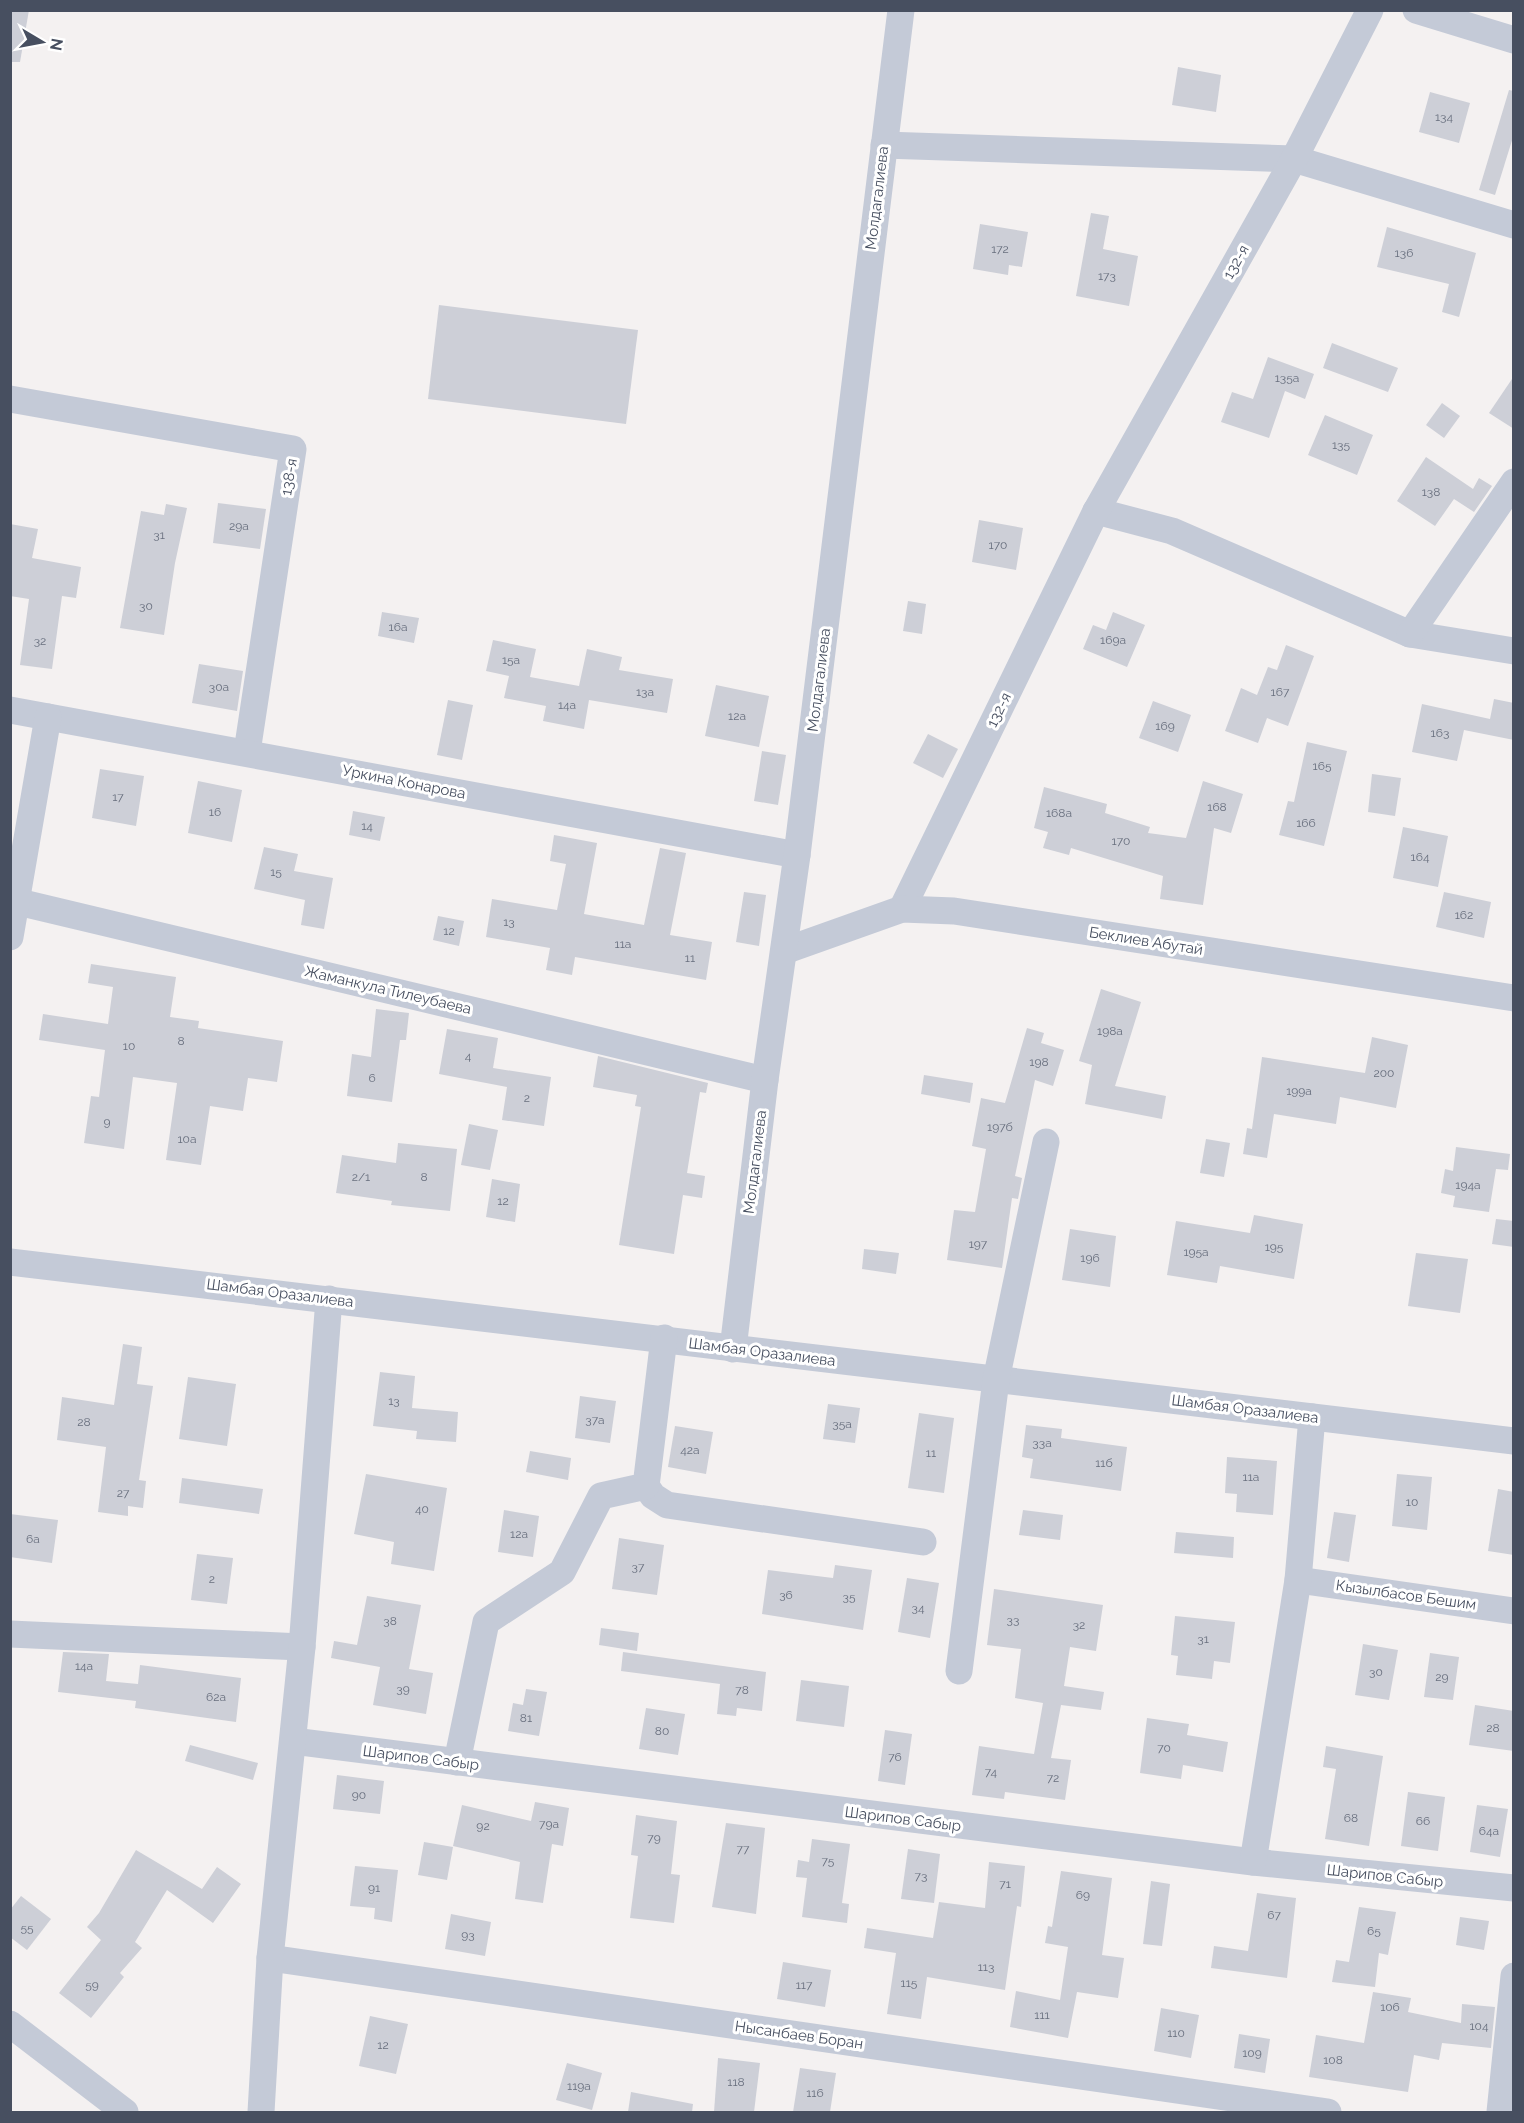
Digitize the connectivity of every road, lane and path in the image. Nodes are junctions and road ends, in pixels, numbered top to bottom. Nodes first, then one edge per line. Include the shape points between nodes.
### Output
1 (902, 10) edge
2 (1370, 10) edge
3 (1416, 10) edge
4 (1514, 40) edge
5 (884, 145) junction
6 (1294, 159) junction
7 (1514, 225) edge
8 (10, 399) edge
9 (1514, 482) edge
10 (1096, 511) junction
11 (1410, 633) junction
12 (1514, 651) edge
13 (10, 710) edge
14 (48, 717) junction
15 (247, 752) junction
16 (797, 855) junction
17 (13, 901) edge
18 (902, 909) junction
19 (10, 937) edge
20 (784, 951) junction
21 (1514, 998) edge
22 (765, 1080) junction
23 (1046, 1142) dead end
24 (10, 1262) edge
25 (329, 1299) junction
26 (664, 1338) junction
27 (733, 1349) junction
28 (996, 1380) junction
29 (1312, 1417) junction
30 (1514, 1441) edge
31 (646, 1486) junction
32 (923, 1542) dead end
33 (1298, 1580) junction
34 (1514, 1611) edge
35 (10, 1634) edge
36 (302, 1647) junction
37 (959, 1671) dead end
38 (293, 1741) junction
39 (457, 1762) junction
40 (1253, 1862) junction
41 (1514, 1888) edge
42 (270, 1958) junction
43 (1514, 1977) edge
44 (10, 2024) edge
45 (125, 2112) edge
46 (261, 2112) edge
47 (1328, 2112) edge
48 (1500, 2112) edge

1 - 5 street, Молдагалиева
2 - 6 street, 132-я
3 - 4 street
5 - 6 street
5 - 16 street, Молдагалиева
6 - 7 street
6 - 10 street, 132-я
8 - 15 street, 138-я via 293,449
9 - 11 street
10 - 11 street via 1172,531
10 - 18 street, 132-я
11 - 12 street
13 - 14 street, Уркина Конарова
14 - 15 street, Уркина Конарова
14 - 17 street
15 - 16 street, Уркина Конарова
16 - 20 street, Молдагалиева
17 - 19 street
17 - 22 street, Жаманкула Тилеубаева
18 - 20 street, Беклиев Абутай
18 - 21 street, Беклиев Абутай via 954,910
20 - 22 street, Молдагалиева
22 - 27 street, Молдагалиева
23 - 28 street
24 - 25 street, Шамбая Оразалиева
25 - 26 street, Шамбая Оразалиева
25 - 36 street
26 - 27 street, Шамбая Оразалиева
26 - 31 street
27 - 28 street, Шамбая Оразалиева
28 - 29 street, Шамбая Оразалиева
28 - 37 street
29 - 30 street, Шамбая Оразалиева
29 - 33 street
31 - 32 street via 667,1506
31 - 39 street via 601,1496 562,1572 486,1622
33 - 34 street, Кызылбасов Бешим
33 - 40 street
35 - 36 street
36 - 38 street
38 - 39 street, Шарипов Сабыр
38 - 42 street
39 - 40 street, Шарипов Сабыр
40 - 41 street, Шарипов Сабыр
42 - 46 street
42 - 47 street, Нысанбаев Боран
43 - 48 street
44 - 45 street

